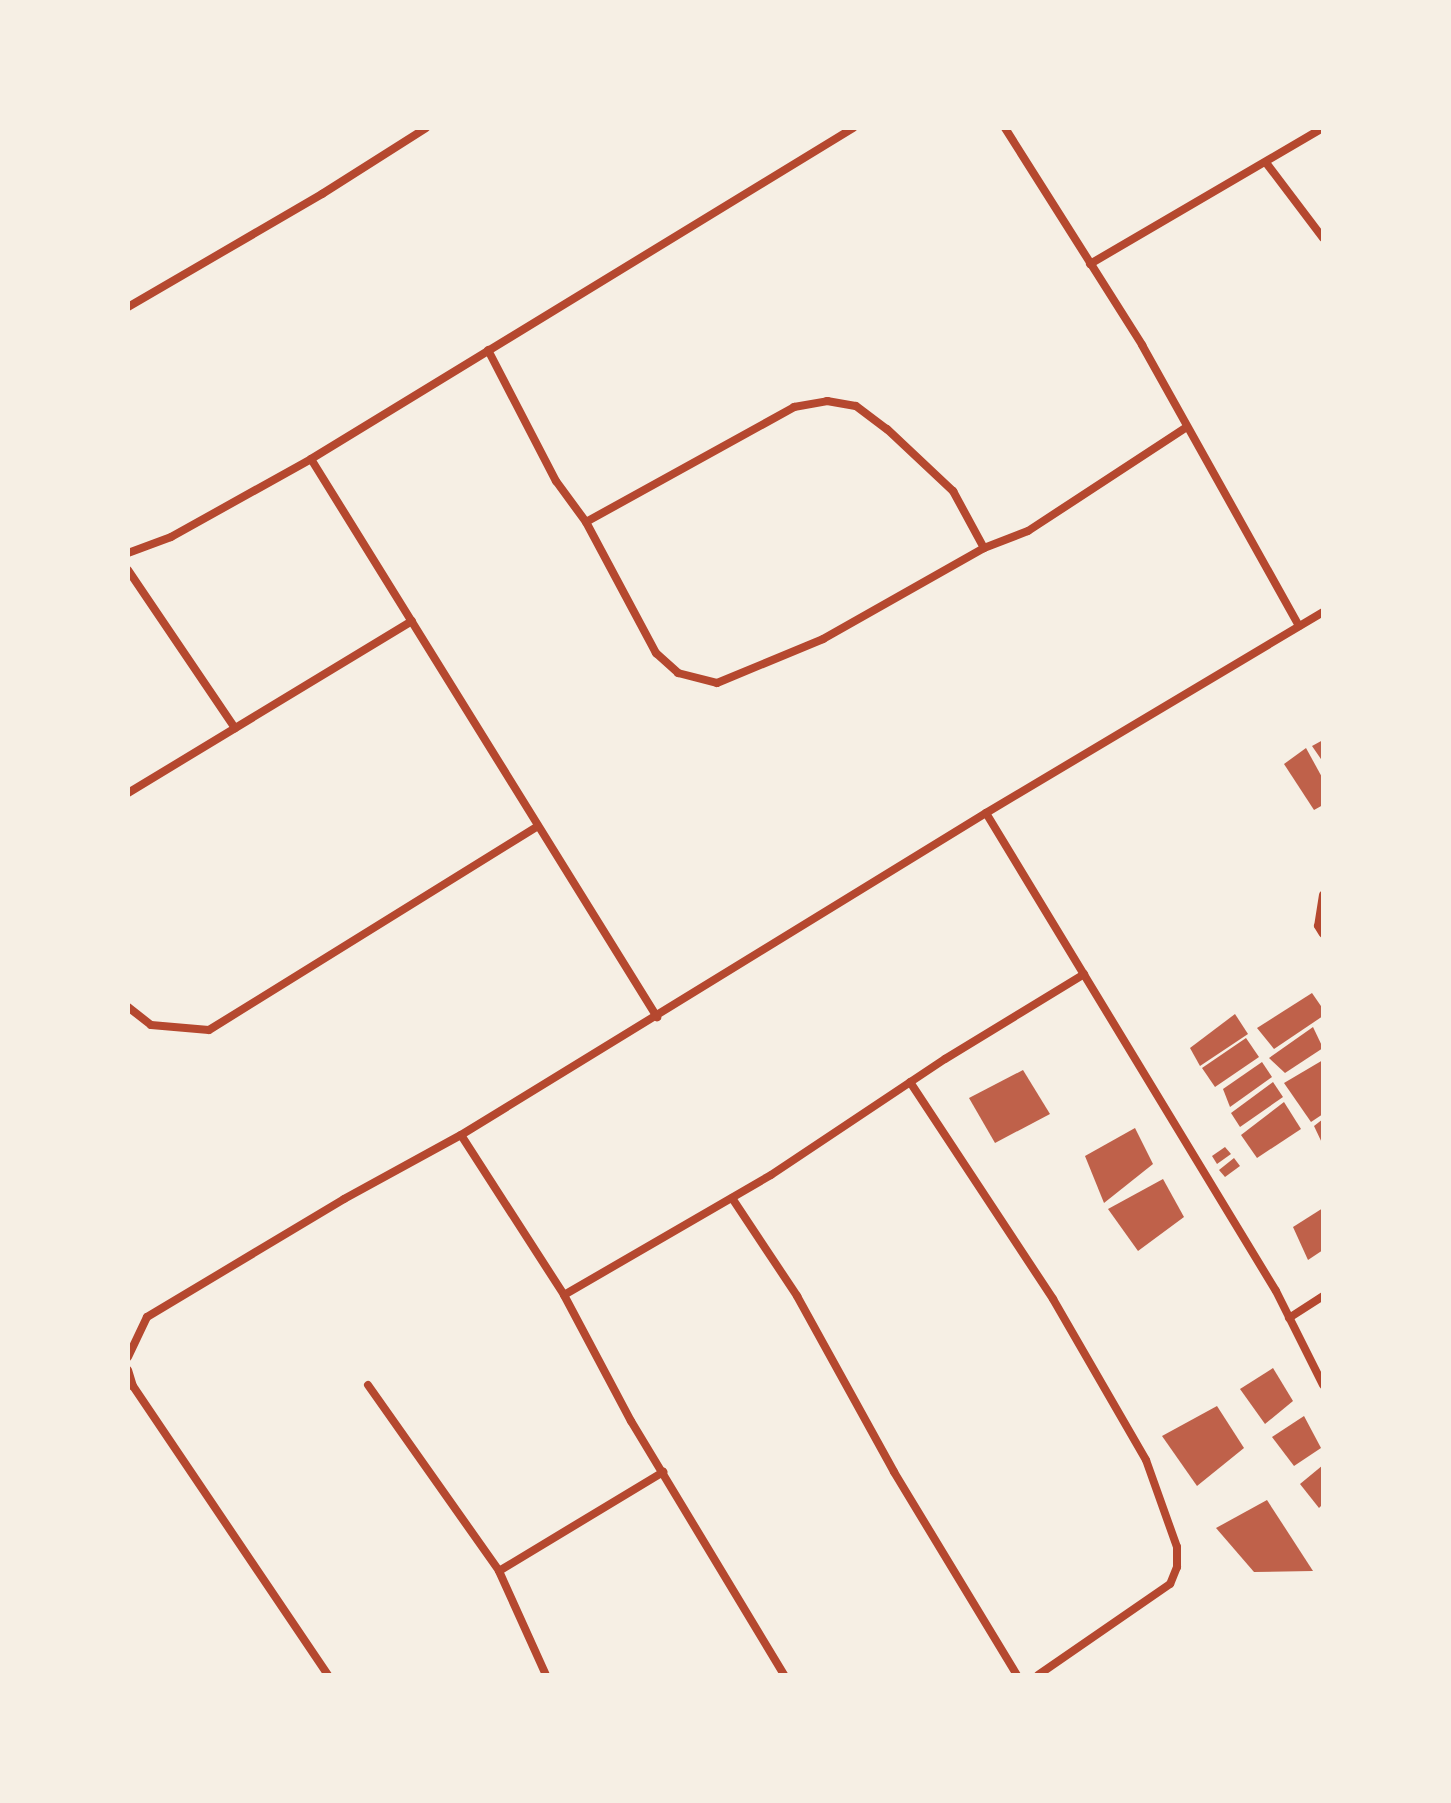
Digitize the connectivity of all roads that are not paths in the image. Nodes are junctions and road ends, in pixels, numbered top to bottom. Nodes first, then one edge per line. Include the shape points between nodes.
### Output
1 (426, 128) edge
2 (853, 128) edge
3 (1005, 128) edge
4 (1323, 128) edge
5 (1267, 164) junction
6 (1323, 238) edge
7 (1090, 264) junction
8 (128, 307) edge
9 (488, 350) junction
10 (1187, 427) junction
11 (311, 459) junction
12 (586, 522) junction
13 (984, 548) junction
14 (128, 553) edge
15 (128, 570) edge
16 (1323, 612) edge
17 (412, 621) junction
18 (1299, 626) junction
19 (235, 728) junction
20 (128, 793) edge
21 (986, 813) junction
22 (538, 826) junction
23 (1323, 895) edge
24 (1323, 934) edge
25 (1084, 974) junction
26 (128, 1007) edge
27 (657, 1017) junction
28 (910, 1082) junction
29 (461, 1135) junction
30 (732, 1198) junction
31 (564, 1295) junction
32 (1323, 1296) edge
33 (1289, 1318) junction
34 (128, 1357) edge
35 (128, 1370) edge
36 (368, 1385) dead end
37 (1323, 1385) edge
38 (663, 1472) junction
39 (499, 1571) junction
40 (328, 1675) edge
41 (546, 1675) edge
42 (784, 1675) edge
43 (1017, 1675) edge
44 (1038, 1675) edge

1 - 8 street
2 - 9 street
3 - 7 street
4 - 5 street
5 - 6 street
5 - 7 street
7 - 10 street
9 - 11 street
9 - 12 street via 556,481
10 - 13 street via 1028,531
10 - 18 street
11 - 14 street via 171,537
11 - 17 street
12 - 13 street via 794,407 827,401 856,406 920,460 953,491
12 - 13 street via 656,653 678,673 717,683 823,639
15 - 19 street
16 - 18 street
17 - 19 street
17 - 22 street
18 - 21 street
19 - 20 street
21 - 25 street
21 - 27 street
22 - 26 street via 209,1030 151,1025
22 - 27 street
23 - 24 street via 1318,926
25 - 28 street
25 - 33 street
27 - 29 street
28 - 30 street
28 - 44 street via 1053,1299 1146,1460 1177,1547 1170,1584
29 - 31 street
29 - 34 street via 147,1317
30 - 31 street
30 - 43 street via 797,1296 894,1472
31 - 38 street
32 - 33 street
33 - 37 street
35 - 40 street via 133,1386
36 - 39 street
38 - 39 street
38 - 42 street
39 - 41 street

